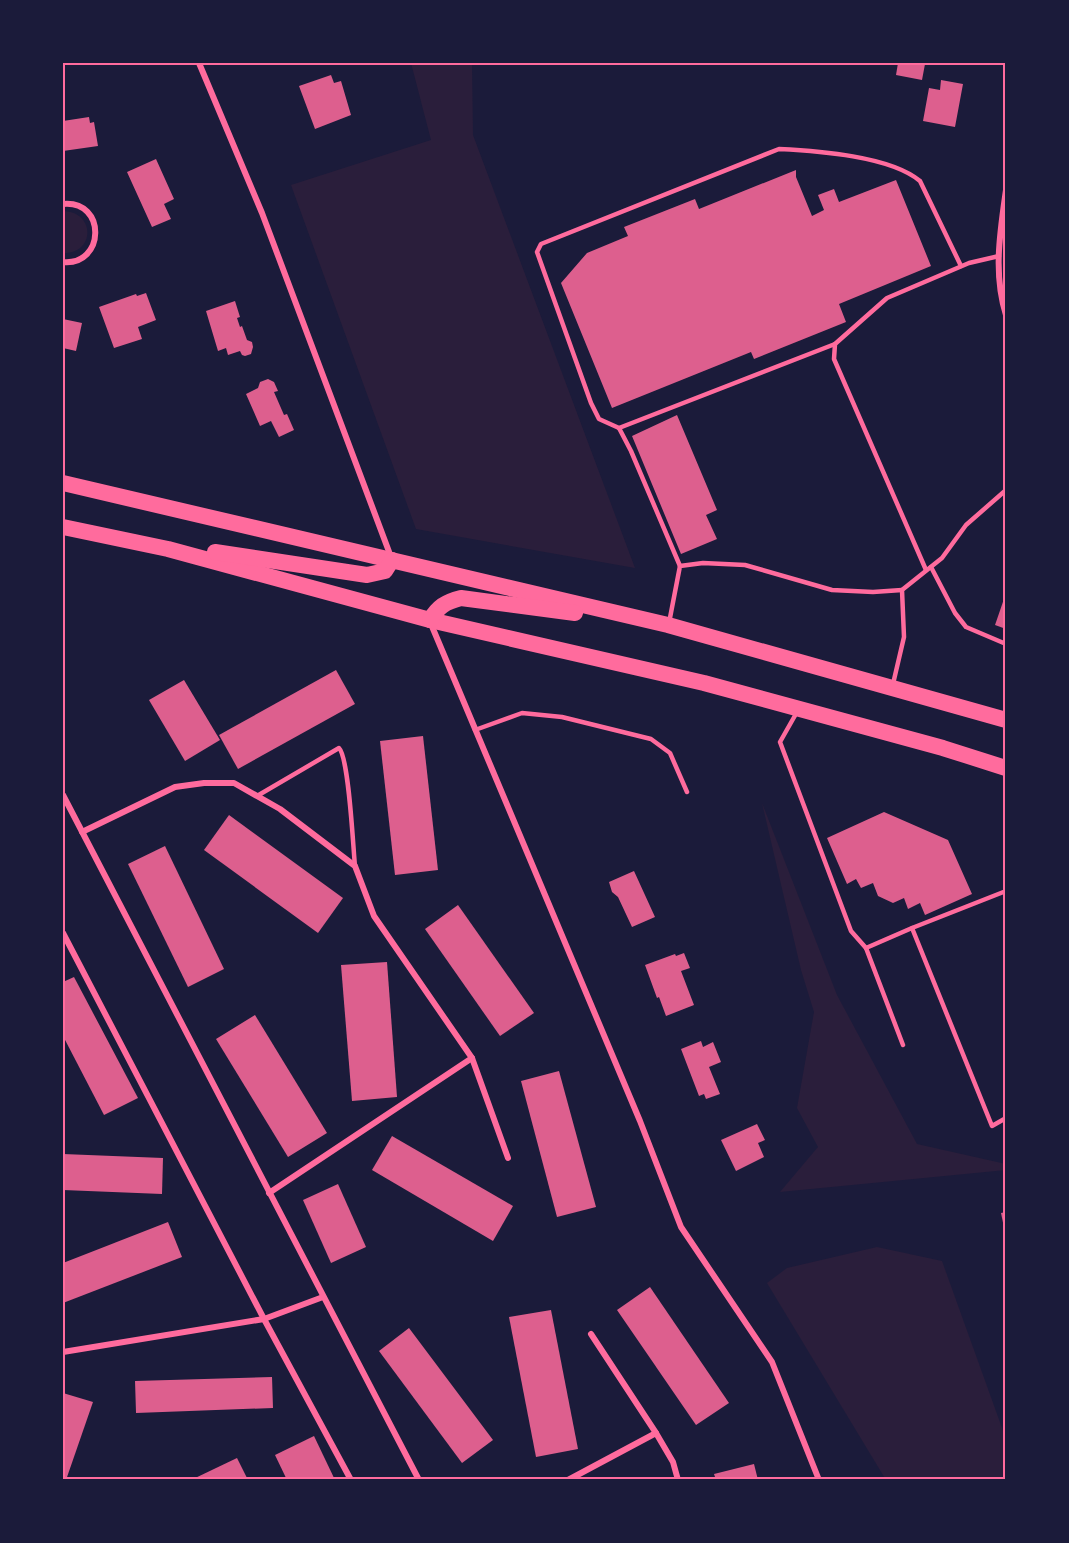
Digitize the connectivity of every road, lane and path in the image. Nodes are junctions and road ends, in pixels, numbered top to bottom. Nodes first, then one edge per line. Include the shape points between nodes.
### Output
1 (199, 63) edge
2 (1006, 190) edge
3 (63, 204) edge
4 (999, 256) junction
5 (63, 262) edge
6 (961, 266) junction
7 (1006, 315) edge
8 (835, 344) junction
9 (619, 428) junction
10 (63, 483) edge
11 (1006, 491) edge
12 (63, 526) edge
13 (107, 536) junction
14 (392, 560) junction
15 (680, 566) junction
16 (928, 569) junction
17 (902, 590) junction
18 (430, 620) junction
19 (668, 625) junction
20 (1006, 644) edge
21 (892, 687) junction
22 (799, 709) junction
23 (1006, 720) edge
24 (475, 730) junction
25 (1006, 768) edge
26 (687, 792) dead end
27 (63, 795) edge
28 (257, 796) junction
29 (82, 832) junction
30 (355, 866) junction
31 (1006, 891) edge
32 (912, 928) junction
33 (63, 933) edge
34 (866, 948) junction
35 (903, 1045) dead end
36 (472, 1058) junction
37 (1006, 1118) edge
38 (508, 1158) dead end
39 (269, 1193) junction
40 (323, 1297) junction
41 (264, 1319) junction
42 (591, 1334) dead end
43 (63, 1352) edge
44 (656, 1433) junction
45 (351, 1480) edge
46 (419, 1480) edge
47 (568, 1480) edge
48 (678, 1480) edge
49 (819, 1480) edge

1 - 14 street via 262,213
2 - 4 street
3 - 5 street via 87,211 96,228 96,238 86,255
4 - 6 lane
4 - 7 street via 1000,295
6 - 8 lane via 887,298
6 - 9 lane via 920,181 909,172 844,154 810,150 779,149 541,244 537,252 591,403 599,419
8 - 9 lane
8 - 16 lane via 834,359
9 - 15 lane
10 - 14 highway
11 - 16 lane via 966,525 942,558
12 - 13 highway
13 - 14 highway via 367,575 385,571
13 - 18 highway
14 - 19 highway
15 - 17 lane via 745,566 832,590
15 - 19 lane
16 - 17 lane
16 - 20 lane via 966,627
17 - 21 lane via 904,638
18 - 19 highway via 437,609 461,598
18 - 22 highway via 704,682
18 - 24 street
19 - 21 highway
21 - 23 highway
22 - 25 highway
22 - 34 lane via 780,742 851,931
24 - 26 lane via 522,713 562,717 651,739 670,753
24 - 49 street via 681,1227 772,1362
27 - 29 street
28 - 29 street via 234,783 175,787
28 - 30 street
28 - 30 lane via 339,748 343,752
29 - 39 street
30 - 36 street via 374,916
31 - 32 lane
32 - 34 lane
32 - 37 lane via 992,1126
33 - 41 street
34 - 35 lane
36 - 38 street
36 - 39 street
39 - 40 street
40 - 41 street
40 - 46 street
41 - 43 street
41 - 45 street
42 - 44 street
44 - 47 street
44 - 48 street via 673,1462

